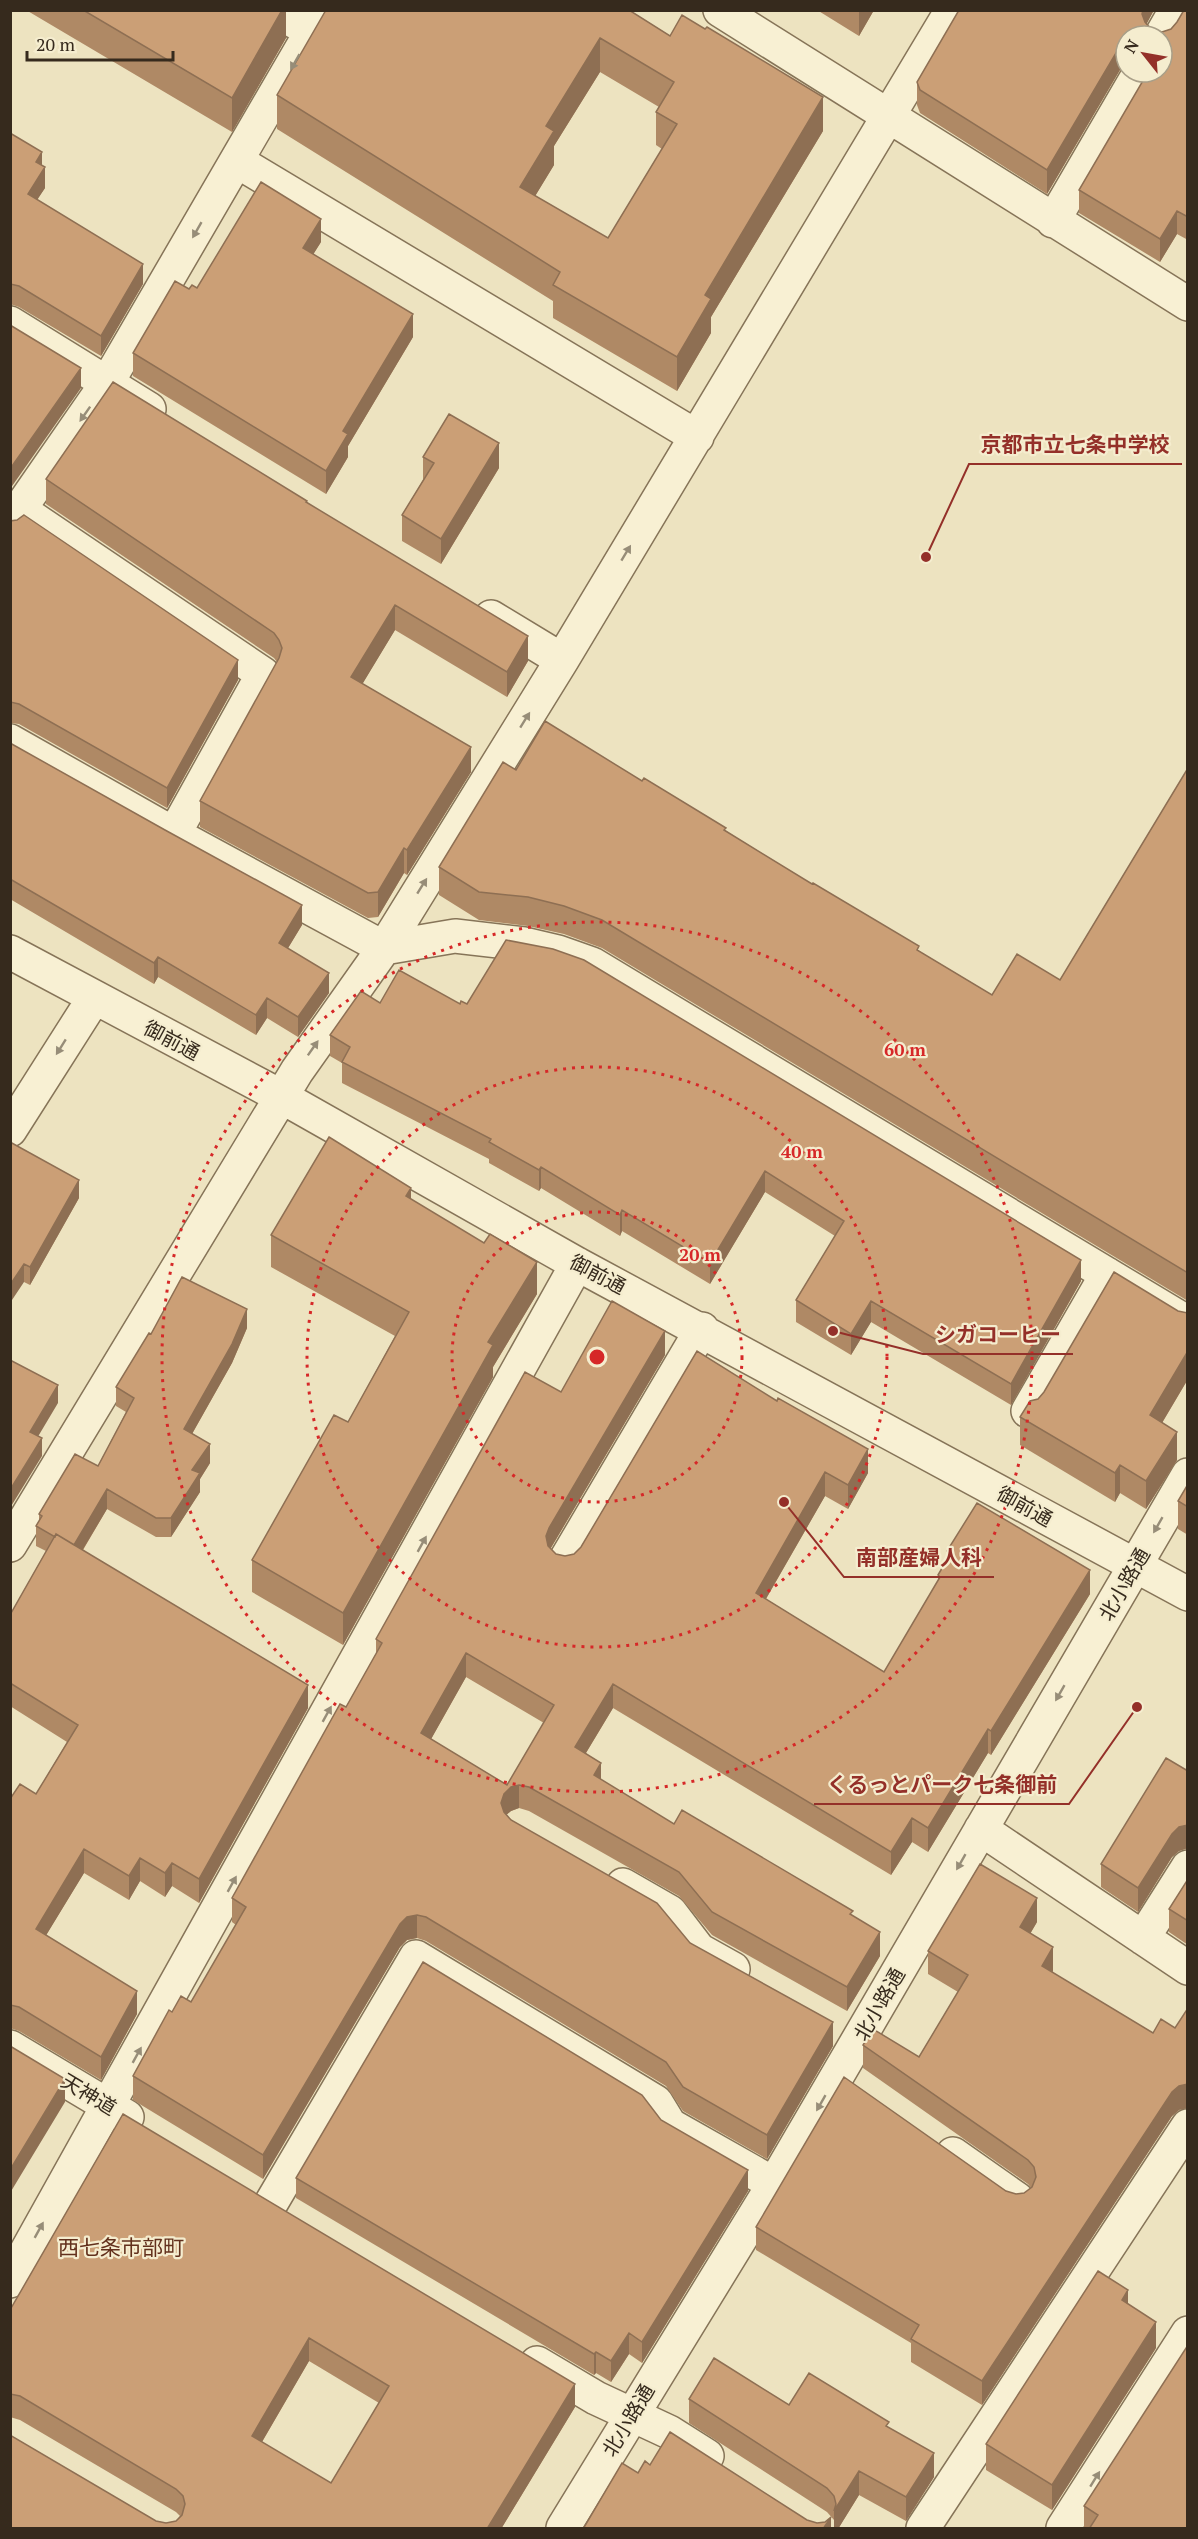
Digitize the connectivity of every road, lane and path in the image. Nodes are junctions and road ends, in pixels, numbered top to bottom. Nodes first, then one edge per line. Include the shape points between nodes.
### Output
1 (274, 10) edge
2 (720, 10) edge
3 (952, 10) edge
4 (1176, 10) edge
5 (318, 21) edge
6 (1168, 24) edge
7 (1133, 84) edge
8 (889, 118) junction
9 (237, 161) junction
10 (1053, 221) junction
11 (1188, 304) edge
12 (10, 323) edge
13 (107, 383) junction
14 (177, 426) edge
15 (696, 437) junction
16 (15, 516) edge
17 (471, 604) edge
18 (562, 660) junction
19 (10, 741) edge
20 (174, 834) junction
21 (384, 948) junction
22 (10, 952) edge
23 (94, 998) junction
24 (282, 1097) junction
25 (10, 1130) edge
26 (578, 1264) junction
27 (1107, 1274) junction
28 (1188, 1323) edge
29 (702, 1329) junction
30 (1028, 1411) edge
31 (1188, 1474) edge
32 (10, 1545) edge
33 (565, 1561) edge
34 (1136, 1565) junction
35 (1188, 1594) edge
36 (981, 1829) junction
37 (1188, 1867) edge
38 (600, 1872) edge
39 (1143, 1938) junction
40 (1188, 1968) edge
41 (759, 1983) edge
42 (829, 2022) edge
43 (858, 2038) junction
44 (10, 2047) edge
45 (838, 2073) junction
46 (867, 2093) edge
47 (109, 2106) junction
48 (1188, 2126) edge
49 (149, 2131) edge
50 (933, 2139) edge
51 (774, 2184) junction
52 (240, 2186) edge
53 (1017, 2199) edge
54 (10, 2281) edge
55 (1188, 2333) edge
56 (515, 2350) edge
57 (632, 2414) junction
58 (728, 2470) edge
59 (563, 2529) edge
60 (923, 2529) edge
61 (1064, 2529) edge

1 - 5 street
2 - 8 street
3 - 8 street
4 - 6 street
5 -> 9 street
7 - 10 street
8 - 10 street
8 - 15 street
9 -> 13 street
9 - 15 street
10 - 11 street
12 - 13 street
13 - 14 street
13 -> 16 street
18 -> 15 street
16 - 20 street via 263,674
17 - 18 street
21 -> 18 street
19 - 20 street
20 - 21 street
24 -> 21 street
21 - 27 street via 455,936 524,944 592,963
22 - 23 street, 御前通
23 - 24 street, 御前通
23 -> 25 street
24 - 26 street, 御前通
24 - 32 street
26 - 29 street, 御前通
47 -> 26 street
27 - 28 street
27 - 30 street
29 - 33 street
29 - 34 street, 御前通
31 -> 34 street, 北小路通
34 - 35 street, 御前通
34 -> 36 street, 北小路通
36 - 39 street
36 -> 43 street, 北小路通
37 - 39 street
38 - 41 street via 670,1912 699,1950
39 - 40 street
42 - 43 street
43 - 45 street, 北小路通
44 - 47 street, 天神道
45 - 46 street
45 -> 51 street, 北小路通
47 - 49 street, 天神道
54 -> 47 street
48 - 60 street
50 - 53 street
51 - 52 street via 670,2125 656,2102 416,1957 280,2211
51 - 57 street, 北小路通
61 -> 55 street
56 - 57 street via 596,2398
57 - 58 street via 669,2432
57 - 59 street, 北小路通

